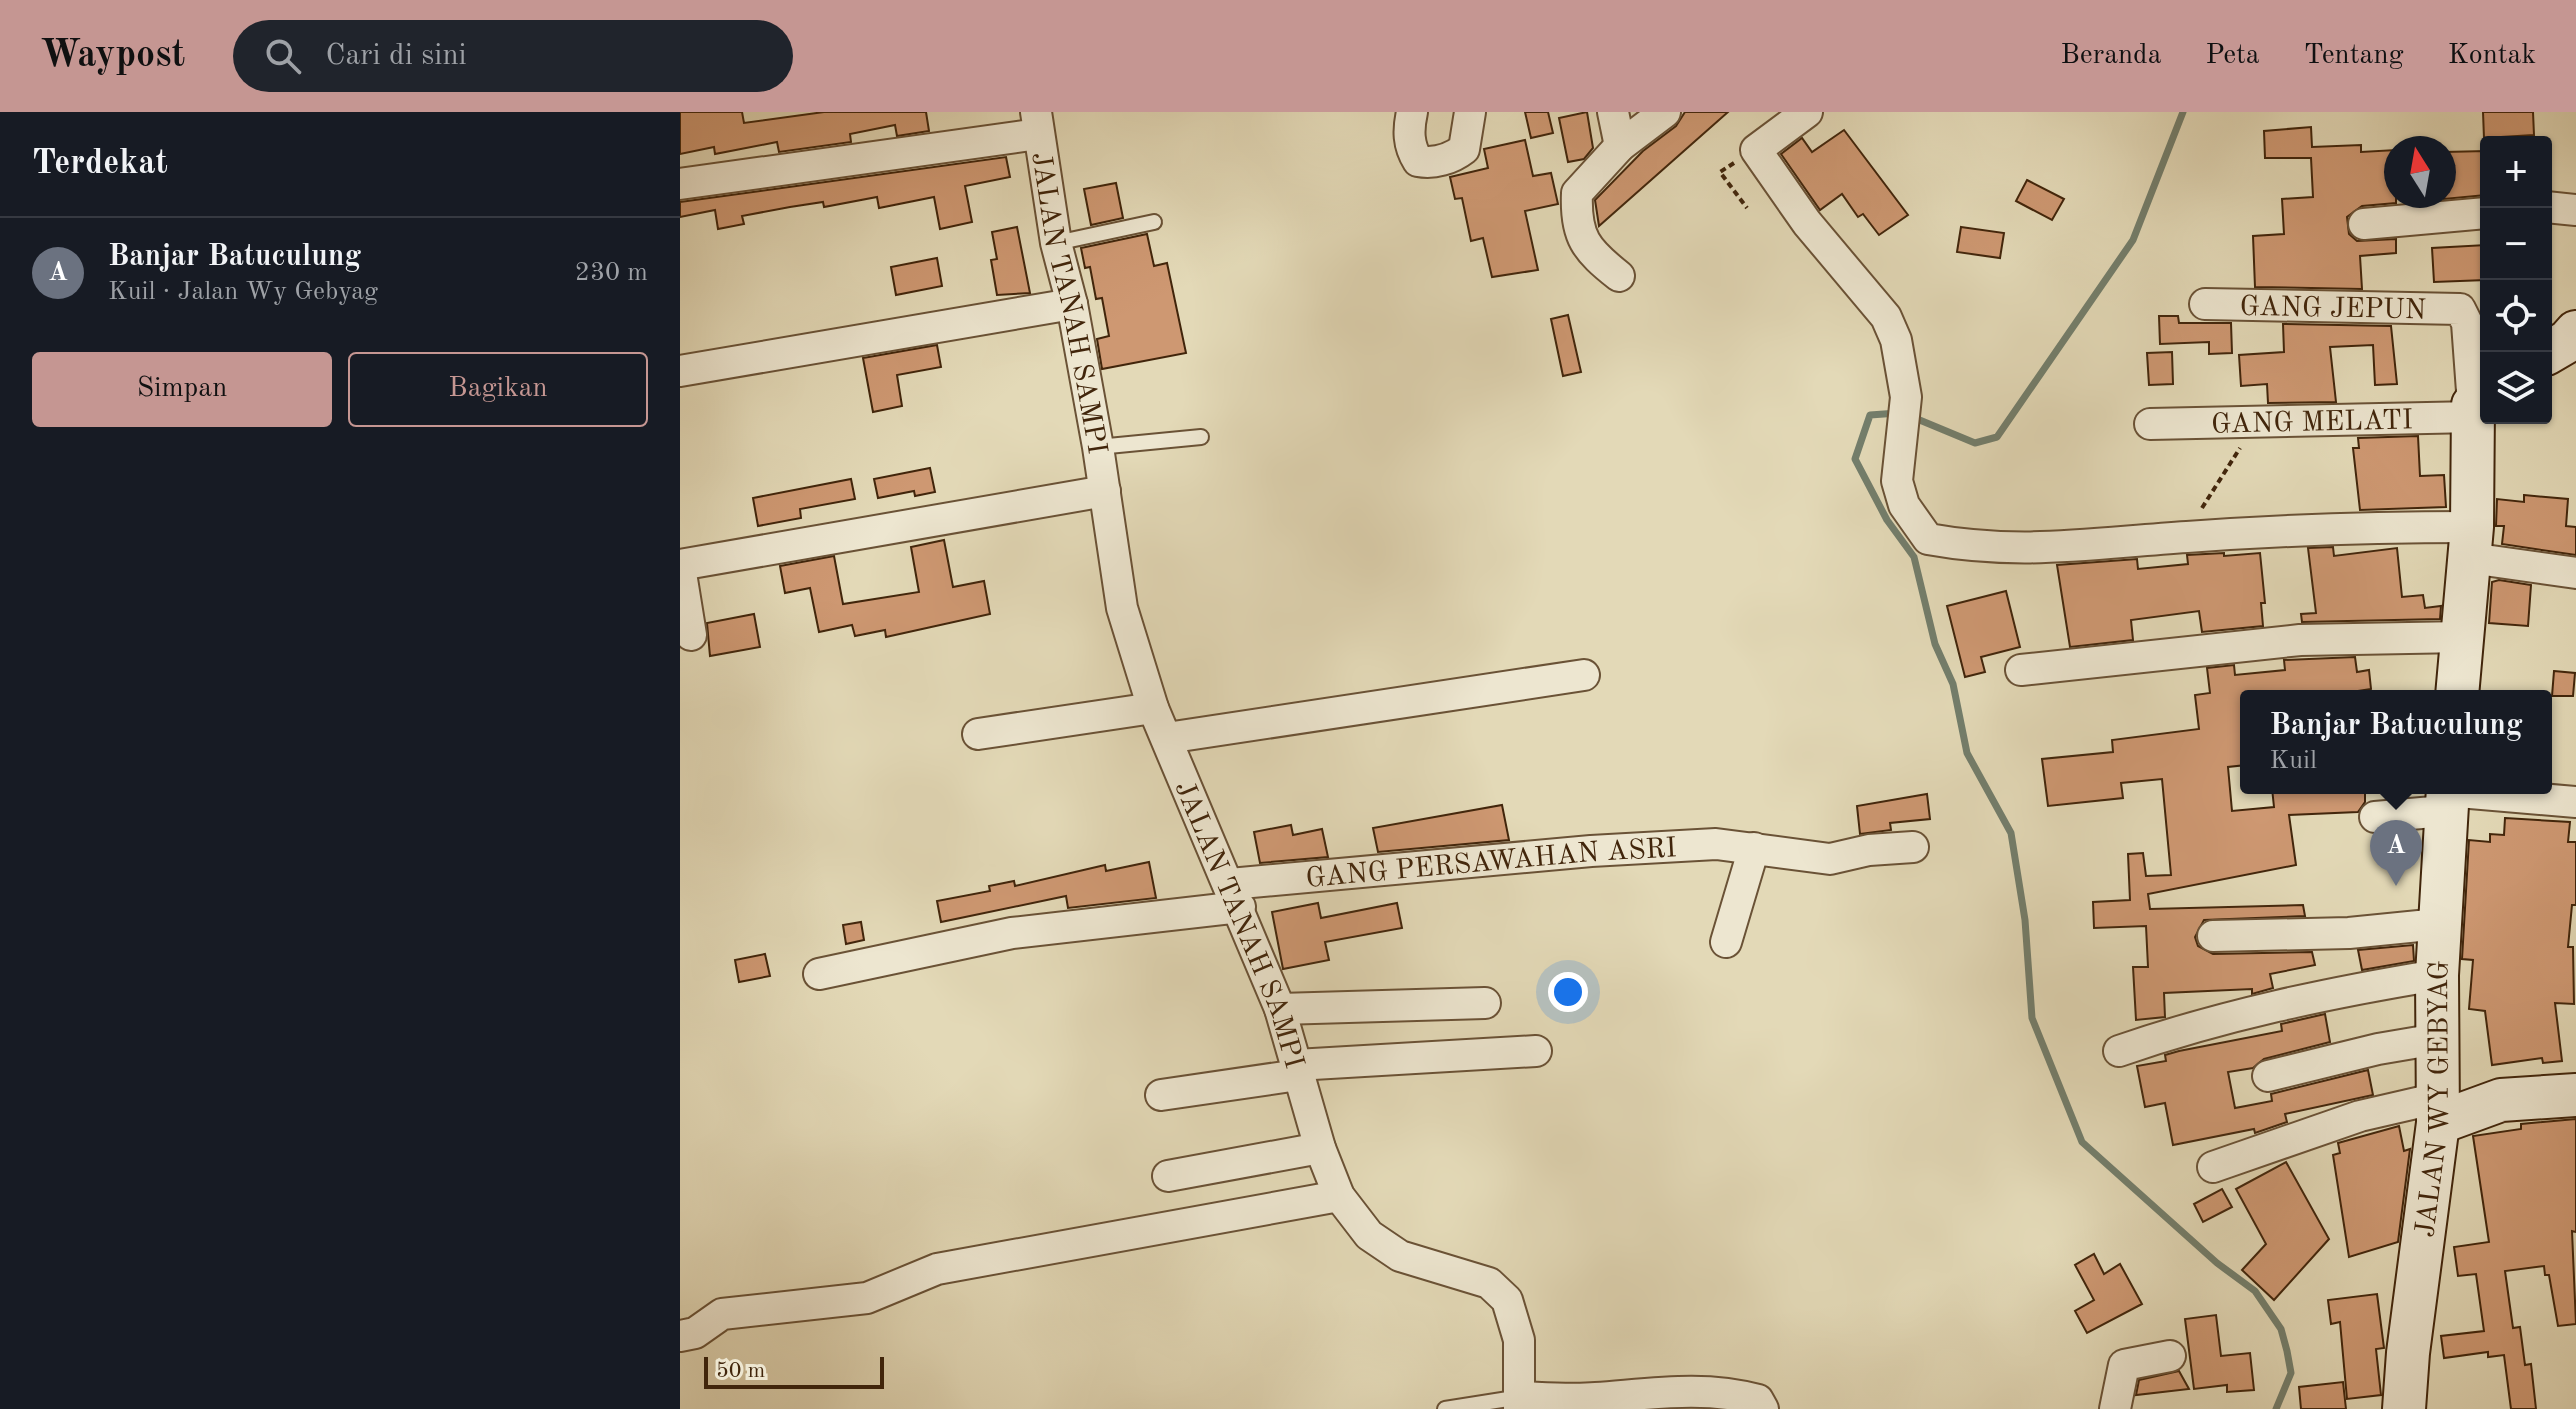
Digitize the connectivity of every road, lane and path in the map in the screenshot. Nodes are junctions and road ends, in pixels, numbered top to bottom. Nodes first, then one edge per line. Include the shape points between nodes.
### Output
1 (1412, 112) edge
2 (1470, 112) edge
3 (1613, 112) edge
4 (1665, 112) edge
5 (1807, 112) edge
6 (1037, 123) edge
7 (1620, 146) junction
8 (1756, 150) junction
9 (680, 184) edge
10 (1747, 208) dead end
11 (2552, 208) edge
12 (2576, 210) edge
13 (2480, 214) edge
14 (1154, 222) dead end
15 (2364, 224) dead end
16 (1056, 243) junction
17 (1619, 276) dead end
18 (1072, 304) junction
19 (2205, 304) dead end
20 (680, 371) edge
21 (2477, 404) edge
22 (2257, 422) junction
23 (2150, 424) dead end
24 (1201, 437) dead end
25 (1098, 447) junction
26 (1105, 491) junction
27 (2183, 537) junction
28 (2471, 543) junction
29 (680, 566) edge
30 (2576, 573) edge
31 (691, 635) dead end
32 (2463, 637) junction
33 (2021, 670) dead end
34 (1584, 675) dead end
35 (2458, 690) edge
36 (1153, 708) junction
37 (978, 734) dead end
38 (1167, 738) junction
39 (2447, 797) edge
40 (2576, 802) edge
41 (2375, 817) dead end
42 (1913, 847) dead end
43 (1754, 848) junction
44 (1235, 896) junction
45 (2439, 924) junction
46 (2213, 936) dead end
47 (1726, 942) dead end
48 (819, 974) dead end
49 (2437, 975) junction
50 (1485, 1003) dead end
51 (1280, 1009) junction
52 (1536, 1051) dead end
53 (2119, 1051) dead end
54 (1297, 1070) junction
55 (2268, 1076) dead end
56 (2438, 1085) junction
57 (1161, 1095) dead end
58 (2576, 1095) edge
59 (1320, 1148) junction
60 (2213, 1167) dead end
61 (1168, 1176) dead end
62 (1339, 1196) junction
63 (680, 1336) edge
64 (2170, 1356) dead end
65 (1520, 1403) edge
66 (1445, 1409) edge
67 (1763, 1409) edge
68 (2115, 1409) edge
69 (2404, 1409) edge

1 - 2 street via 1413,153 1428,163 1464,149
3 - 7 street
4 - 7 street
5 - 8 street
6 - 9 street
6 - 16 street, JALAN TANAH SAMPI
7 - 17 street via 1582,185 1576,205 1589,252
8 - 10 path via 1720,172
8 - 27 street via 1807,223 1886,317 1896,340 1906,397 1897,481 1904,505 1928,539 1981,548 2074,549
11 - 12 street
13 - 15 street
14 - 16 lane
16 - 18 street, JALAN TANAH SAMPI
18 - 20 street
18 - 25 street, JALAN TANAH SAMPI
19 - 21 street, GANG JEPUN via 2460,309 2467,323
21 - 22 street, GANG MELATI
21 - 28 street
22 - 23 street, GANG MELATI
22 - 27 path
24 - 25 lane
25 - 26 street, JALAN TANAH SAMPI
26 - 29 street
26 - 36 street, JALAN TANAH SAMPI via 1122,608
27 - 28 street via 2344,527
28 - 30 street
28 - 32 street
29 - 31 street
32 - 33 street via 2300,640
32 - 35 street
34 - 38 street
36 - 37 street
36 - 38 street, JALAN TANAH SAMPI
38 - 44 street, JALAN TANAH SAMPI
39 - 40 street
39 - 41 street
39 - 45 street, JALAN WY GEBYAG
42 - 43 street, GANG PERSAWAHAN ASRI via 1830,859
43 - 44 street, GANG PERSAWAHAN ASRI via 1716,844 1591,851
43 - 47 street
44 - 48 street, GANG PERSAWAHAN ASRI via 1012,933
44 - 51 street, JALAN TANAH SAMPI
45 - 46 street via 2349,933
45 - 49 street, JALAN WY GEBYAG
49 - 53 street via 2257,1009
49 - 56 street, JALAN WY GEBYAG
50 - 51 street
51 - 54 street, JALAN TANAH SAMPI
52 - 54 street
54 - 57 street
54 - 59 street, JALAN TANAH SAMPI
55 - 56 street via 2378,1049
56 - 58 street via 2501,1100
56 - 60 street
56 - 69 street, JALAN WY GEBYAG
59 - 61 street
59 - 62 street, JALAN TANAH SAMPI
62 - 63 street via 937,1269 867,1298 722,1314 695,1333
62 - 65 street, JALAN TANAH SAMPI via 1369,1235 1400,1256 1489,1283 1507,1300 1519,1340
64 - 68 street via 2124,1365
65 - 66 lane
65 - 67 street via 1699,1391 1758,1400

